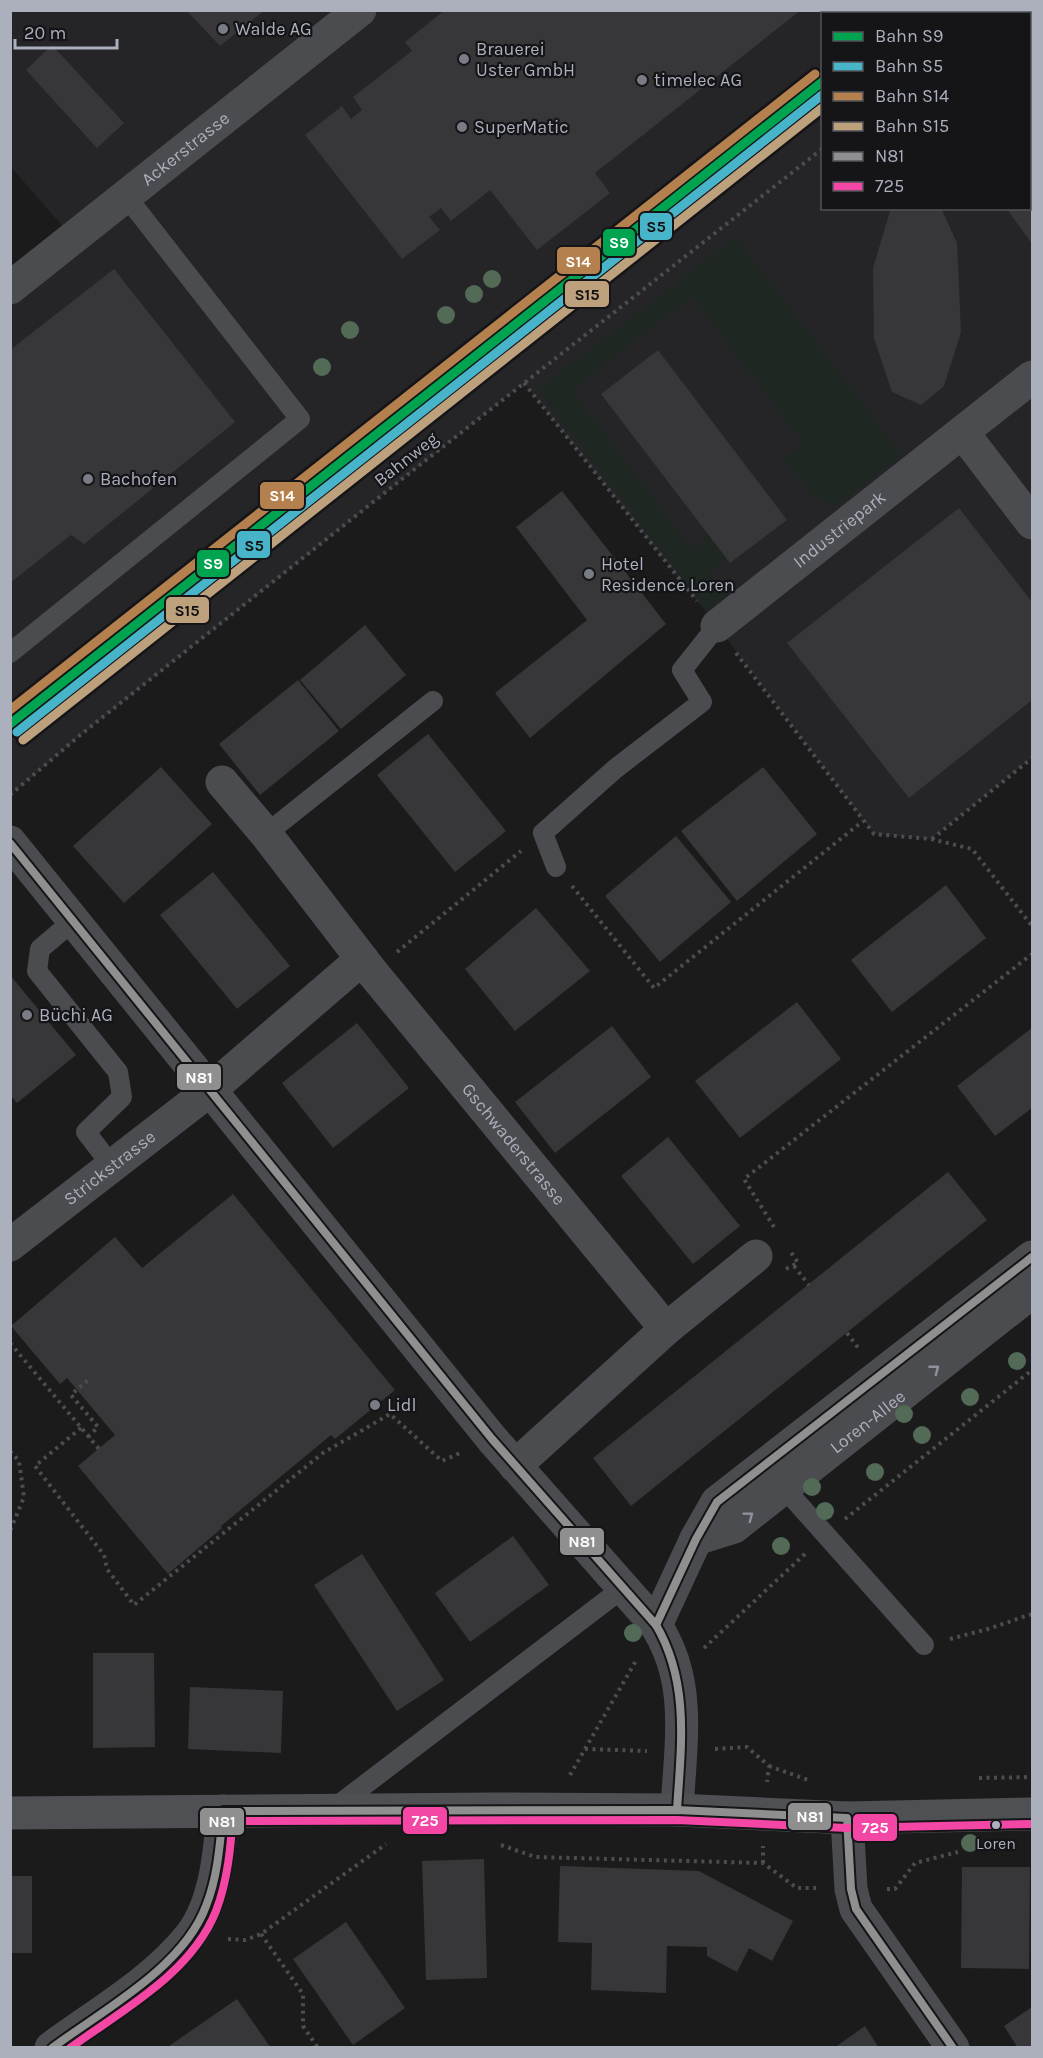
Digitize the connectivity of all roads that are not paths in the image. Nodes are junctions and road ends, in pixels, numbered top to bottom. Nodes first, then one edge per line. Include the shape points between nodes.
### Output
1 (360, 10) edge
2 (126, 196) junction
3 (10, 288) edge
4 (1032, 377) edge
5 (963, 434) junction
6 (1032, 524) edge
7 (717, 627) joint
8 (10, 652) edge
9 (433, 701) dead end
10 (222, 782) dead end
11 (266, 834) junction
12 (10, 842) edge
13 (556, 867) road end
14 (73, 921) junction
15 (367, 965) junction
16 (210, 1090) junction
17 (112, 1166) junction
18 (10, 1245) edge
19 (768, 1246) road end
20 (1032, 1257) edge
21 (1032, 1292) edge
22 (666, 1329) junction
23 (515, 1466) junction
24 (784, 1488) junction
25 (696, 1539) junction
26 (623, 1588) junction
27 (656, 1625) junction
28 (924, 1645) road end
29 (331, 1810) junction
30 (677, 1810) junction
31 (223, 1811) junction
32 (10, 1813) edge
33 (1032, 1814) edge
34 (847, 1818) junction
35 (51, 2048) edge
36 (953, 2048) edge

1 - 2 street, Ackerstrasse
2 - 3 street, Ackerstrasse
2 - 8 lane via 300,419
4 - 5 street, Industriepark
5 - 6 street
5 - 7 street, Industriepark
7 - 13 lane via 682,670 702,702 615,769 543,833
9 - 11 lane
10 - 11 street, Gschwaderstrasse
11 - 15 street, Gschwaderstrasse
12 - 14 street
14 - 16 street
14 - 17 lane via 40,949 37,971 118,1072 122,1097 86,1132
15 - 16 street
15 - 22 street, Gschwaderstrasse
16 - 17 street, Strickstrasse
16 - 23 street
17 - 18 street, Strickstrasse
19 - 22 street
20 - 25 street, Loren-Allee via 717,1502
24 -> 21 street, Loren-Allee
22 - 23 street
23 - 26 street
25 -> 24 street, Loren-Allee via 734,1527
24 - 28 lane
25 - 27 street, Loren-Allee
26 - 27 street
26 - 29 lane
27 - 30 street via 677,1673 681,1706
29 - 30 main road
29 - 31 main road
30 - 34 main road
31 - 32 main road
31 - 35 street via 215,1879 192,1934 146,1979
33 - 34 main road
34 - 36 street via 851,1889 856,1909

